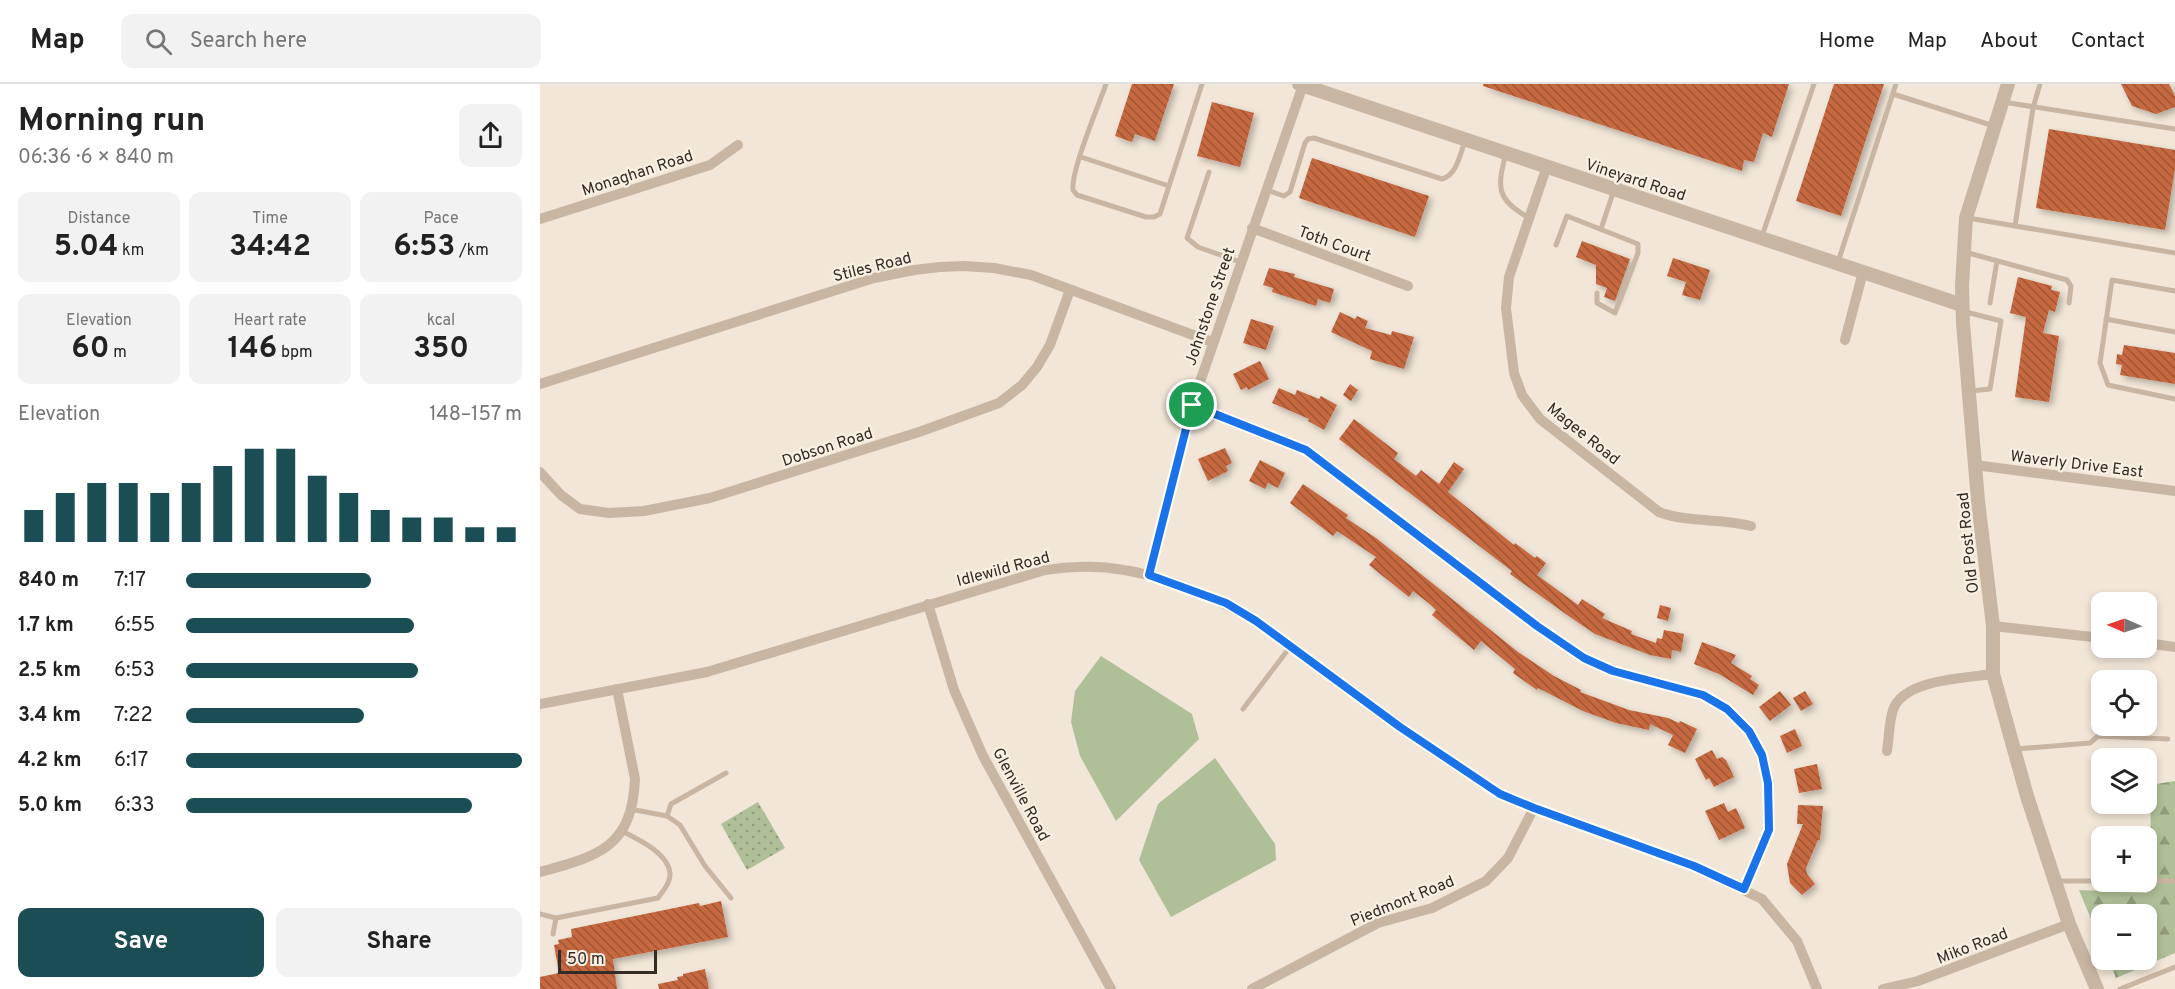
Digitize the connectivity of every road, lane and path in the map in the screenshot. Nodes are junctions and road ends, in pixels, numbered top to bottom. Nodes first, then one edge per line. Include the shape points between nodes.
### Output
1 (1106, 84) edge
2 (1202, 84) edge
3 (1814, 84) edge
4 (1896, 84) edge
5 (2008, 84) edge
6 (2040, 84) edge
7 (1301, 85) edge
8 (1326, 88) edge
9 (1893, 93) junction
10 (2003, 102) junction
11 (2033, 108) junction
12 (1996, 126) junction
13 (2175, 129) edge
14 (1466, 139) junction
15 (738, 145) dead end
16 (1506, 153) junction
17 (1081, 157) junction
18 (1547, 166) junction
19 (1209, 172) dead end
20 (1169, 186) junction
21 (1265, 189) junction
22 (1614, 189) junction
23 (1529, 218) junction
24 (1966, 218) junction
25 (540, 219) edge
26 (2015, 226) junction
27 (1252, 228) junction
28 (1601, 229) junction
29 (1761, 238) junction
30 (1556, 245) dead end
31 (1963, 251) junction
32 (2175, 254) edge
33 (1997, 261) junction
34 (1240, 262) junction
35 (1838, 263) junction
36 (1863, 272) junction
37 (1408, 286) dead end
38 (1070, 290) junction
39 (2175, 291) edge
40 (1597, 293) dead end
41 (1990, 303) dead end
42 (2069, 303) dead end
43 (1962, 308) junction
44 (2106, 319) junction
45 (2175, 332) edge
46 (1845, 340) dead end
47 (1212, 342) junction
48 (540, 384) edge
49 (1969, 391) junction
50 (2175, 399) edge
51 (1192, 405) junction
52 (1975, 465) junction
53 (540, 472) edge
54 (2175, 491) edge
55 (1751, 526) dead end
56 (1149, 575) junction
57 (928, 604) junction
58 (1993, 626) junction
59 (2091, 637) edge
60 (2157, 645) edge
61 (1290, 647) junction
62 (2175, 647) edge
63 (1994, 674) junction
64 (617, 689) junction
65 (540, 704) edge
66 (1243, 709) dead end
67 (2168, 739) dead end
68 (2015, 749) junction
69 (1887, 751) dead end
70 (726, 773) dead end
71 (1534, 808) junction
72 (630, 809) junction
73 (667, 816) junction
74 (622, 831) junction
75 (540, 872) edge
76 (2055, 881) junction
77 (2091, 881) edge
78 (2157, 881) edge
79 (2175, 881) edge
80 (1744, 889) junction
81 (730, 898) dead end
82 (540, 914) edge
83 (556, 918) junction
84 (2069, 924) junction
85 (553, 934) dead end
86 (2175, 967) edge
87 (1909, 986) edge
88 (1111, 989) edge
89 (1252, 989) edge
90 (1817, 989) edge
91 (1883, 989) edge
92 (2097, 989) edge
93 (2120, 989) edge

1 - 17 lane
2 - 20 lane
3 - 29 lane
4 - 9 lane
5 - 10 street, Old Post Road
6 - 11 lane
7 - 8 street, Vineyard Road
7 - 21 street, Johnstone Street
8 - 14 street, Vineyard Road
9 - 12 lane
9 - 35 lane
10 - 11 lane
10 - 12 street, Old Post Road
11 - 13 lane
11 - 26 lane
12 - 24 street, Old Post Road
14 - 16 street, Vineyard Road
14 - 21 lane via 1453,173 1442,179 1308,139 1290,192 1284,196
15 - 25 street, Monaghan Road via 710,165
16 - 18 street, Vineyard Road
16 - 23 lane via 1501,194 1512,208
17 - 20 lane
17 - 20 lane via 1072,184 1077,195 1154,217 1160,214
18 - 22 street, Vineyard Road
18 - 23 street, Magee Road
19 - 34 lane via 1187,238 1198,247
21 - 27 street, Johnstone Street
22 - 28 lane
22 - 29 street, Vineyard Road
23 - 55 street, Magee Road via 1509,277 1506,308 1514,373 1522,395 1540,419 1659,512 1675,518 1734,521
24 - 26 lane
24 - 31 street, Old Post Road
26 - 32 lane
27 - 34 street, Johnstone Street
27 - 37 street, Toth Court
28 - 30 lane via 1567,216
28 - 40 lane via 1638,244 1638,253 1615,313 1597,303
29 - 35 street, Vineyard Road
31 - 33 lane
31 - 43 street, Old Post Road
33 - 41 lane
33 - 42 lane via 2067,280 2071,286
34 - 47 street, Johnstone Street
35 - 36 street, Vineyard Road
36 - 43 street, Vineyard Road
36 - 46 street
38 - 47 street, Stiles Road
38 - 48 street, Stiles Road via 1030,275 993,268 914,270 874,278
38 - 53 street, Dobson Road via 1050,345 1022,385 999,403 919,432 711,498 644,511 609,513 580,508 561,495
39 - 44 lane via 2112,280
43 - 49 street, Old Post Road
43 - 49 lane via 2001,321 1990,389
44 - 45 lane
44 - 50 lane via 2100,363 2108,385
47 - 51 street, Johnstone Street
49 - 52 street, Old Post Road
51 - 56 street, Johnstone Street
51 - 80 street via 1306,450 1584,658 1613,671 1703,695 1727,709 1749,731 1762,755 1768,783 1769,830
52 - 54 street, Waverly Drive East
52 - 58 street, Old Post Road
56 - 57 street, Idlewild Road via 1077,566 1045,570
56 - 61 street, Idlewild Road via 1226,603
57 - 64 street, Idlewild Road via 708,672
57 - 88 street, Glenville Road via 954,690 983,756
58 - 59 street
58 - 63 street, Old Post Road
60 - 62 street
61 - 66 lane
61 - 71 street, Idlewild Road via 1443,757 1500,794
63 - 68 street, Old Post Road
63 - 69 street via 1938,681 1907,693 1893,709
64 - 65 street, Idlewild Road
64 - 72 street via 635,779
67 - 68 lane via 2098,736 2090,743
68 - 76 street, Old Post Road
70 - 73 lane via 671,804
71 - 80 street, Idlewild Road via 1694,866
71 - 89 street, Piedmont Road via 1508,858 1486,881 1432,908 1378,923
72 - 73 lane
72 - 74 street
73 - 81 lane via 680,825
74 - 75 street via 607,848 591,857
74 - 83 lane via 666,863 670,875 658,898
76 - 77 lane
76 - 84 street, Old Post Road
78 - 79 lane
80 - 90 street, Idlewild Road via 1762,899 1797,941
82 - 83 lane
83 - 85 lane
84 - 87 street, Miko Road
84 - 92 street, Old Post Road
86 - 93 lane
87 - 91 street, Miko Road

